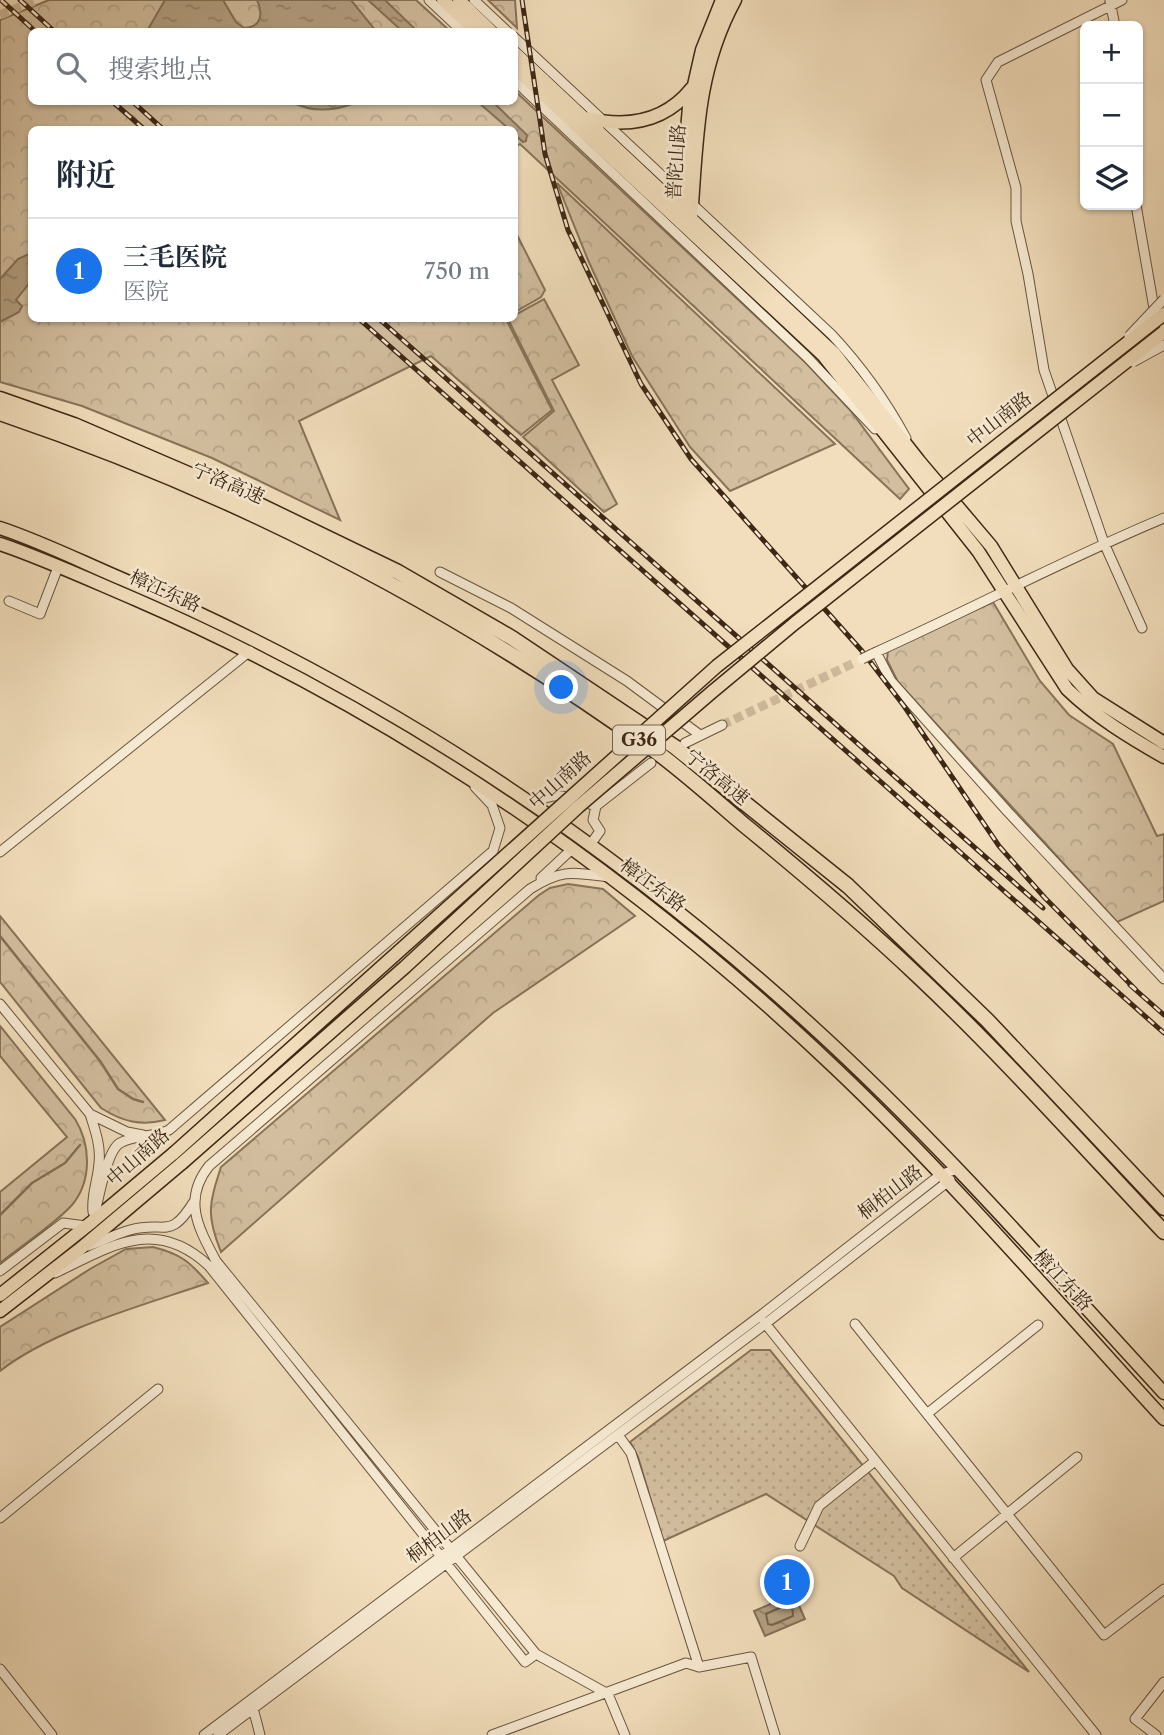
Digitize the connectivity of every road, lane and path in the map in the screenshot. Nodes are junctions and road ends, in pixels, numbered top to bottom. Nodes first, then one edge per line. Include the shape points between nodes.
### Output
1 (429, 0) edge
2 (443, 0) edge
3 (459, 0) edge
4 (474, 0) edge
5 (722, 0) edge
6 (735, 0) edge
7 (1122, 0) edge
8 (1111, 3) edge
9 (1114, 21) edge
10 (459, 28) edge
11 (473, 28) edge
12 (488, 28) edge
13 (504, 28) edge
14 (518, 41) edge
15 (518, 56) edge
16 (518, 71) edge
17 (518, 83) edge
18 (694, 85) junction
19 (583, 118) junction
20 (603, 122) junction
21 (681, 194) junction
22 (686, 206) junction
23 (1137, 210) edge
24 (683, 225) junction
25 (1164, 299) edge
26 (1164, 314) edge
27 (1164, 332) edge
28 (1164, 345) edge
29 (1164, 353) edge
30 (1105, 362) junction
31 (1113, 373) junction
32 (0, 400) edge
33 (0, 413) edge
34 (915, 463) junction
35 (1164, 518) edge
36 (0, 528) edge
37 (1104, 543) junction
38 (0, 544) edge
39 (58, 567) junction
40 (440, 572) dead end
41 (1010, 590) junction
42 (9, 601) dead end
43 (1142, 628) dead end
44 (250, 651) junction
45 (874, 653) junction
46 (858, 661) tunnel mouth
47 (722, 724) tunnel mouth
48 (700, 735) junction
49 (685, 743) dead end
50 (1164, 743) edge
51 (1164, 757) edge
52 (652, 763) dead end
53 (465, 775) junction
54 (535, 804) junction
55 (596, 806) junction
56 (590, 845) junction
57 (572, 849) junction
58 (0, 852) edge
59 (610, 877) junction
60 (530, 889) junction
61 (1164, 979) edge
62 (0, 1004) edge
63 (90, 1114) junction
64 (152, 1136) junction
65 (178, 1158) junction
66 (957, 1169) junction
67 (944, 1179) junction
68 (195, 1200) junction
69 (1164, 1208) edge
70 (90, 1224) junction
71 (1164, 1232) edge
72 (80, 1249) junction
73 (0, 1271) edge
74 (41, 1280) junction
75 (0, 1295) edge
76 (0, 1311) edge
77 (763, 1320) junction
78 (855, 1324) dead end
79 (1038, 1325) dead end
80 (158, 1389) dead end
81 (1164, 1393) edge
82 (928, 1413) junction
83 (1164, 1419) edge
84 (618, 1435) junction
85 (1077, 1457) dead end
86 (875, 1461) junction
87 (1008, 1514) junction
88 (0, 1518) edge
89 (800, 1546) dead end
90 (452, 1553) junction
91 (953, 1558) junction
92 (444, 1560) junction
93 (1164, 1589) edge
94 (536, 1654) junction
95 (699, 1667) junction
96 (0, 1670) edge
97 (1164, 1682) edge
98 (608, 1694) junction
99 (253, 1708) junction
100 (52, 1735) edge
101 (204, 1735) edge
102 (218, 1735) edge
103 (260, 1735) edge
104 (492, 1735) edge
105 (625, 1735) edge
106 (775, 1735) edge
107 (1096, 1735) edge
108 (1156, 1735) edge

1 - 10 street
2 - 11 main road
3 - 12 main road
4 - 13 street
5 - 18 main road, 普陀山路
6 - 22 main road, 普陀山路 via 709,63 698,109
7 - 8 street
8 - 9 street
8 - 37 street via 998,62 986,80 1016,188 1016,221 1044,370
14 - 20 street
15 - 19 main road
16 - 24 main road
17 - 24 street
18 - 20 main road via 662,114 642,121
18 - 21 main road, 普陀山路
19 - 20 main road
19 - 22 main road
20 - 21 street
21 - 22 main road, 普陀山路
22 - 24 main road, 普陀山路
22 - 34 street via 845,348 896,419
23 - 29 street
24 - 34 main road via 823,355
25 - 30 street, bridge
26 - 30 main road, 中山南路, bridge
27 - 31 main road, 中山南路, bridge
28 - 31 street, bridge
30 - 65 main road, 中山南路, bridge via 717,666
31 - 65 main road, 中山南路, bridge via 712,692 405,967
32 - 69 highway, 宁洛高速 / G36 via 74,425 251,500 398,572 512,638 675,747 848,886 987,1020
33 - 71 highway, 宁洛高速 / G36 via 77,439 256,515 395,586 495,644 655,752 803,873 918,976
34 - 41 main road
35 - 37 street
36 - 54 main road, 樟江东路 via 253,638 379,706
37 - 41 street
37 - 43 street
38 - 39 main road, 樟江东路
39 - 42 street via 40,614
39 - 44 main road, 樟江东路
40 - 48 street via 511,608 627,681
41 - 45 street
41 - 50 main road via 1093,698
41 - 51 main road via 1067,689 1086,708
44 - 53 main road, 樟江东路
44 - 58 street
45 - 46 street, bridge
45 - 61 street via 891,681
47 - 48 street
48 - 49 street
52 - 55 street
53 - 57 main road, 樟江东路
53 - 64 street via 492,805 500,828 494,851 169,1130
54 - 55 street via 555,794
54 - 56 main road, 樟江东路
55 - 56 street via 593,820 600,831
56 - 66 main road, 樟江东路 via 764,984
57 - 59 main road, 樟江东路
57 - 60 street
59 - 60 street via 561,874
59 - 67 main road, 樟江东路 via 680,929 768,1007
60 - 68 street via 209,1166
62 - 63 street
63 - 64 street via 127,1132
63 - 70 street via 99,1162
64 - 70 street via 120,1143 111,1150
65 - 70 main road, 中山南路
65 - 72 main road, 中山南路
66 - 67 street, 桐柏山路
66 - 81 main road, 樟江东路
67 - 77 street, 桐柏山路
67 - 83 main road, 樟江东路
68 - 72 street via 183,1219 171,1227 132,1229
68 - 90 street via 195,1215 216,1261
70 - 73 street via 63,1223
70 - 75 main road, 中山南路
72 - 74 main road, 中山南路
74 - 76 main road, 中山南路
74 - 92 street via 134,1240 164,1240 197,1255
77 - 84 street, 桐柏山路
77 - 86 street
77 - 90 street, 桐柏山路
78 - 82 street
79 - 82 street
80 - 88 street
82 - 87 street
84 - 90 street, 桐柏山路
84 - 95 street via 631,1453
85 - 87 street
86 - 89 street via 819,1506
86 - 91 street
87 - 91 street
87 - 93 street via 1104,1635
90 - 92 street, 桐柏山路
90 - 94 street
91 - 107 street
92 - 94 street via 525,1662
92 - 99 street, 桐柏山路
92 - 101 street, 桐柏山路
94 - 98 street
95 - 98 street via 686,1663
95 - 106 street via 751,1657
96 - 100 street
97 - 108 street via 1135,1719
98 - 104 street
98 - 105 street
99 - 102 street, 桐柏山路
99 - 103 street

